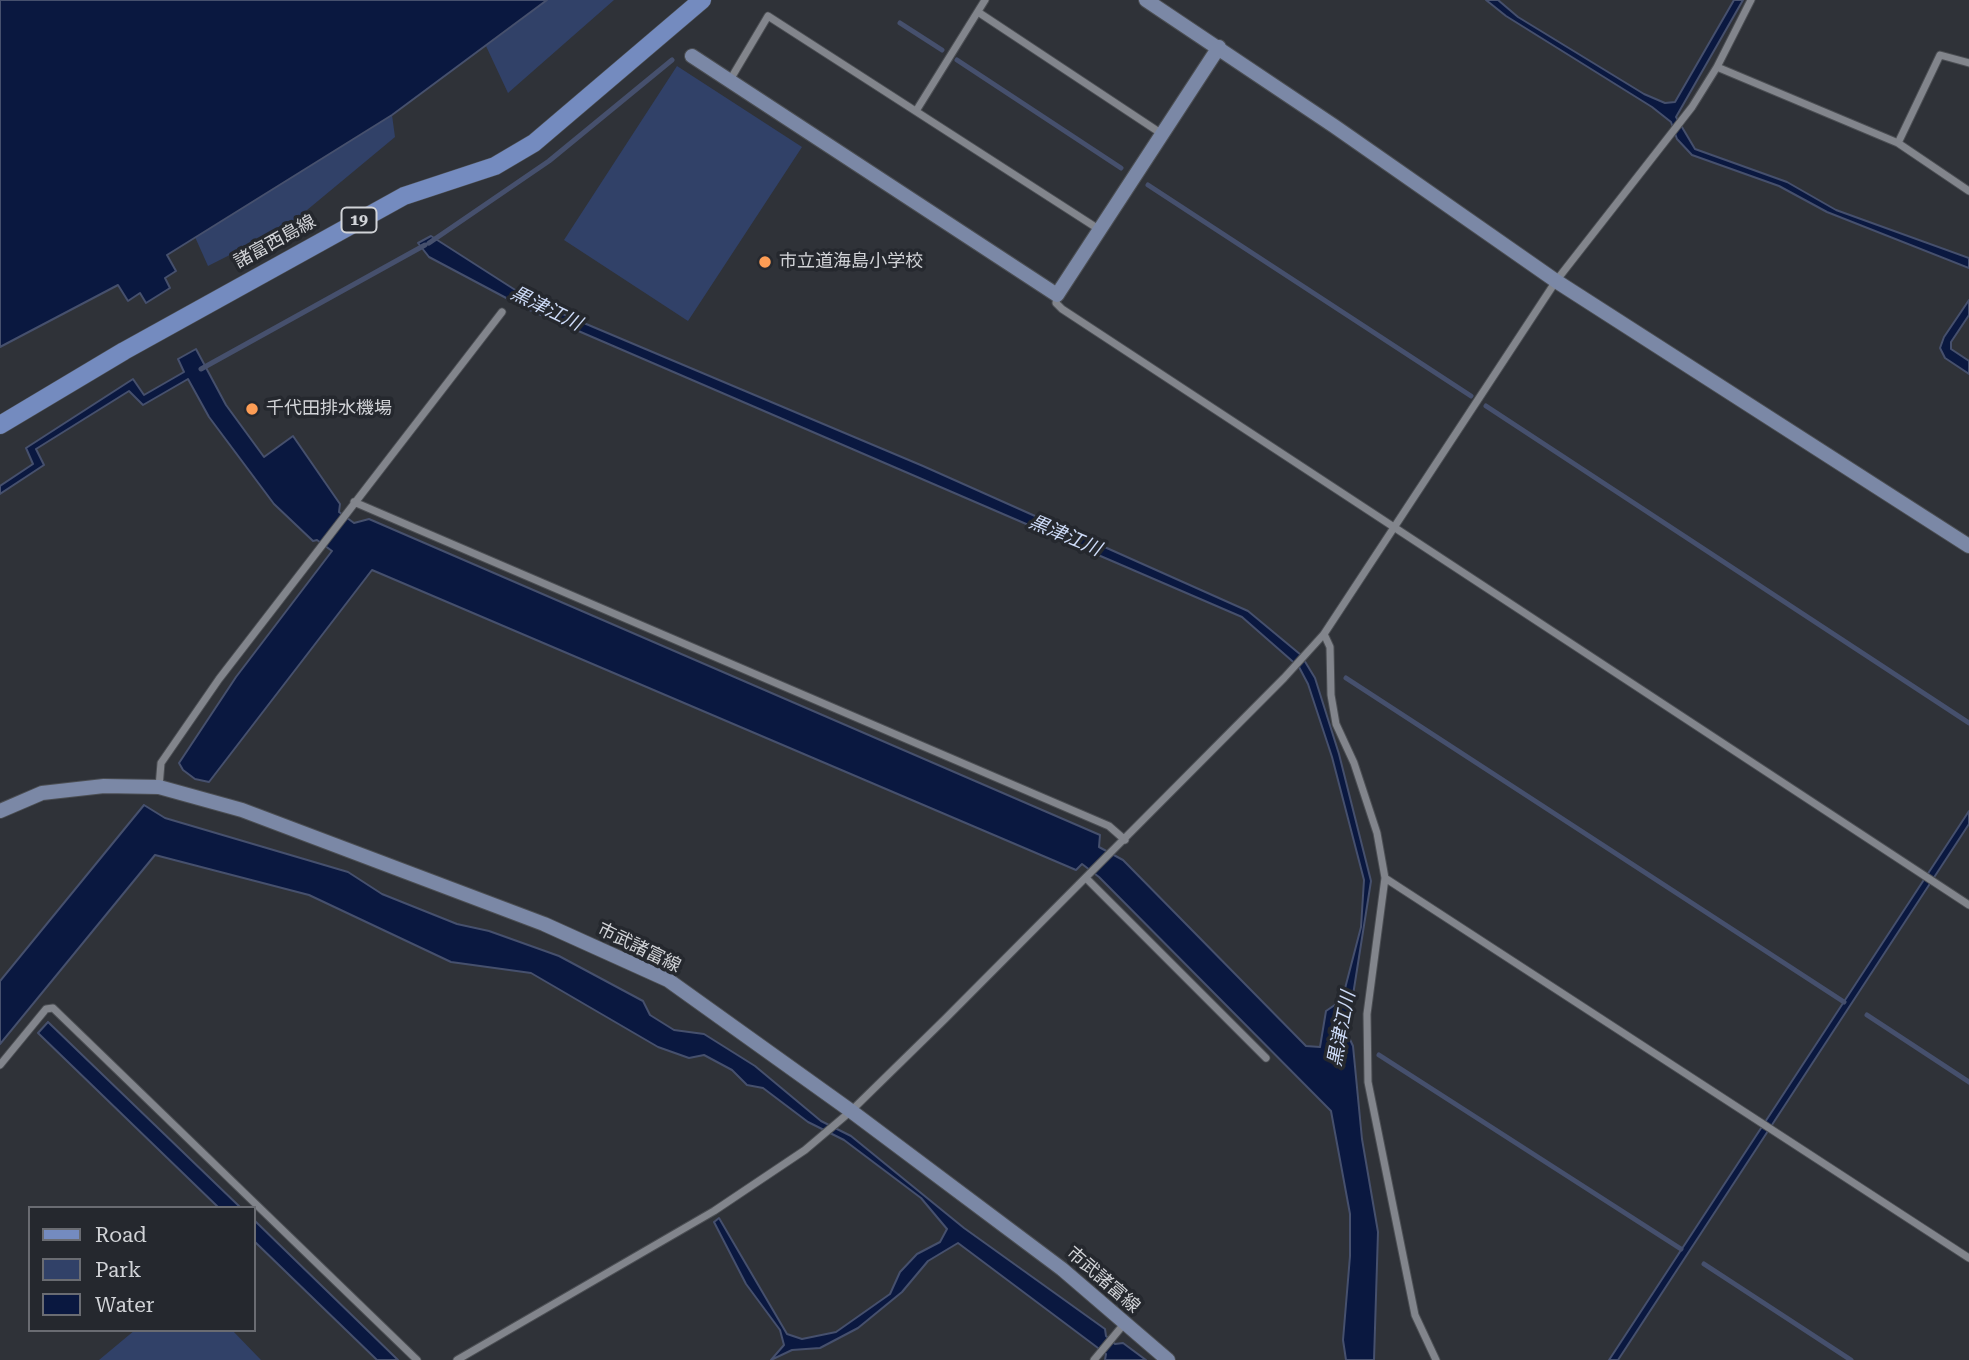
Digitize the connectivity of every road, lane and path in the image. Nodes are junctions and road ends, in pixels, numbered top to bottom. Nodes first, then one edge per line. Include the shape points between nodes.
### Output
1 (702, 0) edge
2 (985, 0) edge
3 (1146, 0) edge
4 (1751, 0) edge
5 (978, 12) junction
6 (1219, 47) junction
7 (692, 56) dead end
8 (1969, 63) edge
9 (1717, 67) junction
10 (730, 81) junction
11 (916, 111) junction
12 (1162, 134) junction
13 (1898, 144) junction
14 (1969, 191) edge
15 (1100, 230) junction
16 (1556, 281) junction
17 (1058, 295) junction
18 (502, 312) dead end
19 (0, 425) edge
20 (354, 502) junction
21 (1395, 528) junction
22 (1969, 546) edge
23 (1324, 634) junction
24 (159, 787) junction
25 (0, 811) edge
26 (1125, 840) junction
27 (1086, 878) junction
28 (1385, 878) junction
29 (1969, 905) edge
30 (1266, 1058) dead end
31 (0, 1065) edge
32 (851, 1111) junction
33 (1969, 1258) edge
34 (1124, 1324) junction
35 (1096, 1357) edge
36 (417, 1360) edge
37 (457, 1360) edge
38 (1168, 1360) edge
39 (1436, 1360) edge

1 - 19 main road, 諸富西島線 / 19 via 534,143 495,166 404,196
2 - 5 street
3 - 6 street
4 - 9 street
5 - 11 street
5 - 12 street
6 - 12 street
6 - 16 street
7 - 10 street
8 - 13 street via 1940,55
9 - 13 street
9 - 16 street via 1673,135
10 - 11 street via 768,16
10 - 17 street
11 - 15 street
12 - 15 street
13 - 14 street
15 - 17 street
16 - 21 street
16 - 22 street
17 - 21 street via 1056,303 1062,309
18 - 20 street
20 - 24 street via 161,763
20 - 26 street via 1109,826
21 - 23 street
21 - 29 street
23 - 26 street
23 - 28 street via 1330,647 1336,724 1366,798
24 - 25 street, 市武諸富線 via 104,786 41,793
24 - 32 street, 市武諸富線 via 242,810 531,919 668,980
26 - 27 street
27 - 30 street
27 - 32 street
28 - 33 street
28 - 39 street via 1367,1014 1368,1082 1415,1315
31 - 36 street via 46,1009 53,1008
32 - 34 street, 市武諸富線 via 1062,1269
32 - 37 street via 714,1211
34 - 35 street
34 - 38 street, 市武諸富線

